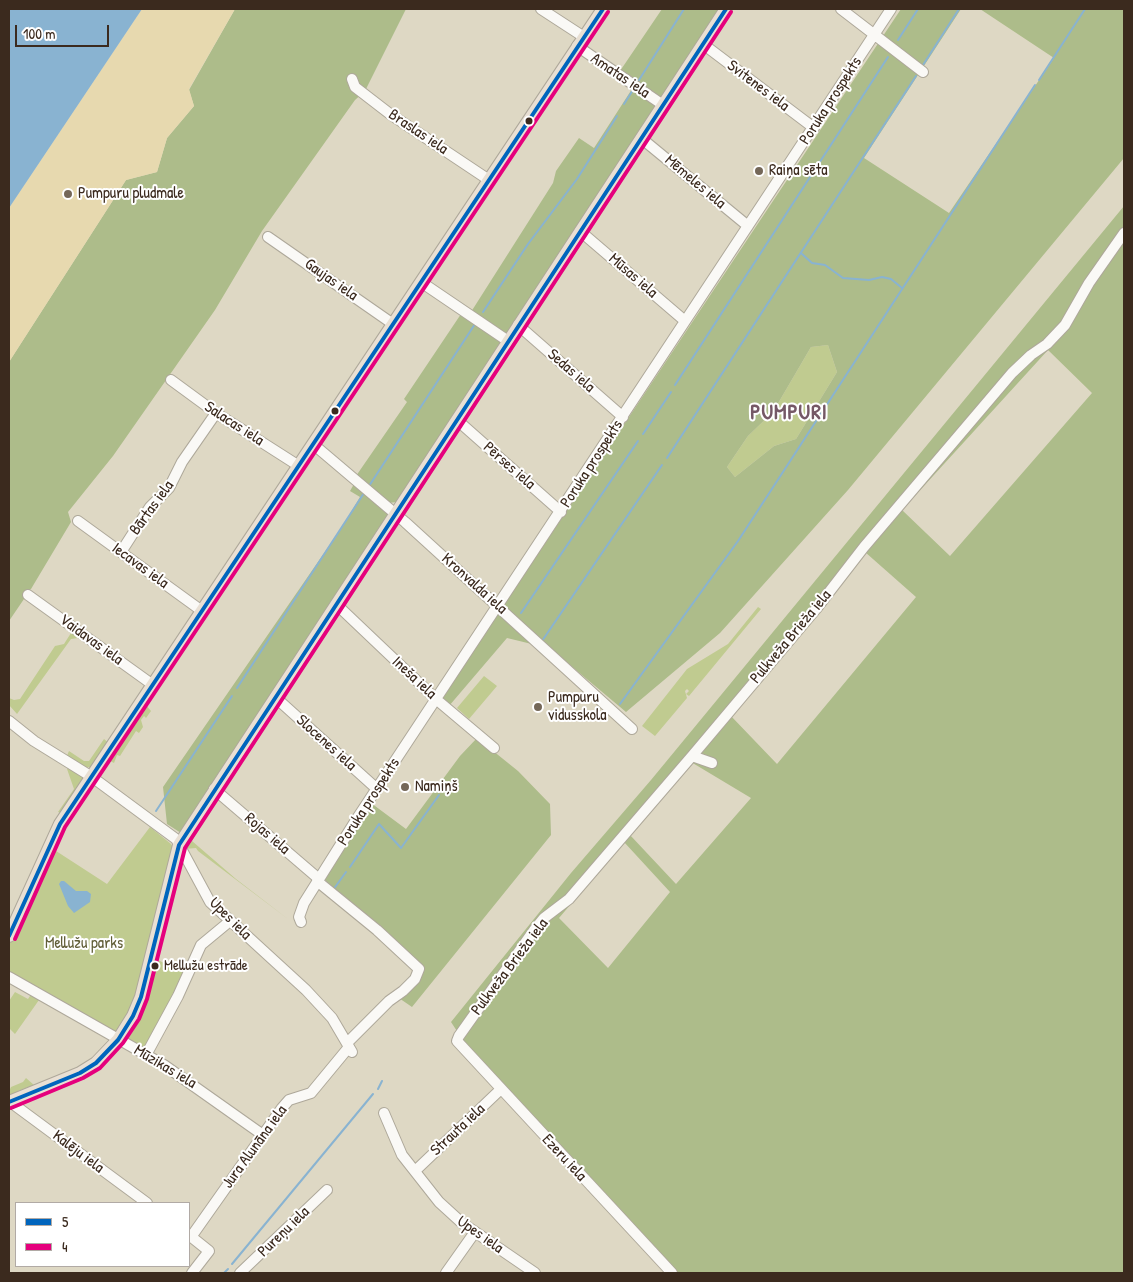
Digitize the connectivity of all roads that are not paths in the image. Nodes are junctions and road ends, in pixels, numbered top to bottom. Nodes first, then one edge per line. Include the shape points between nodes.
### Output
1 (541, 9) edge
2 (602, 9) edge
3 (726, 9) edge
4 (841, 9) edge
5 (891, 9) edge
6 (875, 34) junction
7 (581, 42) junction
8 (702, 44) junction
9 (923, 72) dead end
10 (352, 80) dead end
11 (663, 105) junction
12 (814, 128) junction
13 (641, 138) junction
14 (488, 180) junction
15 (748, 226) junction
16 (580, 231) junction
17 (1124, 233) edge
18 (268, 237) dead end
19 (421, 282) junction
20 (685, 321) junction
21 (393, 324) junction
22 (518, 325) junction
23 (508, 341) junction
24 (171, 380) dead end
25 (216, 413) junction
26 (623, 417) junction
27 (456, 420) junction
28 (313, 444) junction
29 (299, 466) junction
30 (561, 512) junction
31 (395, 513) junction
32 (78, 521) dead end
33 (121, 552) junction
34 (28, 595) dead end
35 (336, 604) junction
36 (499, 607) junction
37 (202, 611) junction
38 (153, 685) junction
39 (275, 697) junction
40 (437, 700) junction
41 (9, 722) edge
42 (632, 729) dead end
43 (494, 748) dead end
44 (692, 756) junction
45 (712, 763) dead end
46 (92, 777) junction
47 (214, 789) junction
48 (377, 789) junction
49 (179, 844) junction
50 (318, 880) junction
51 (230, 921) junction
52 (301, 922) dead end
53 (9, 936) edge
54 (419, 969) joint
55 (9, 977) edge
56 (468, 1025) junction
57 (118, 1040) junction
58 (457, 1041) joint
59 (350, 1047) junction
60 (146, 1055) junction
61 (470, 1055) junction
62 (501, 1090) junction
63 (9, 1101) edge
64 (384, 1113) dead end
65 (263, 1135) junction
66 (415, 1172) junction
67 (327, 1190) dead end
68 (146, 1202) edge
69 (475, 1232) junction
70 (190, 1236) edge
71 (192, 1273) edge
72 (240, 1273) edge
73 (446, 1273) edge
74 (534, 1273) edge
75 (672, 1273) edge

1 - 7 street, Amatas iela
2 - 7 main road
3 - 8 main road
4 - 6 street
5 - 6 street, Poruka prospekts
6 - 9 street
6 - 12 street, Poruka prospekts
7 - 11 street, Amatas iela
7 - 14 main road
8 - 11 main road
8 - 12 street, Svitenes iela
10 - 14 street, Braslas iela via 355,87 390,114
11 - 13 main road
12 - 15 street, Poruka prospekts
13 - 15 street, Mēmeles iela
13 - 16 main road
14 - 19 main road
15 - 20 street, Poruka prospekts
16 - 20 street, Mūsas iela
16 - 22 main road
17 - 44 street, Pulkveža Brieža iela via 1065,325 1012,373
18 - 21 street, Gaujas iela
19 - 21 main road
19 - 23 street
20 - 26 street, Poruka prospekts
21 - 28 main road
22 - 23 main road
22 - 26 street, Sedas iela
23 - 27 main road
24 - 25 street, Salacas iela
25 - 29 street, Salacas iela
25 - 33 street, Bārtas iela via 182,462 169,488 150,507
26 - 30 street, Poruka prospekts
27 - 30 street, Pērses iela
27 - 31 main road
28 - 29 main road
28 - 31 street, Kronvalda iela
29 - 37 main road
30 - 36 street, Poruka prospekts
31 - 35 main road
31 - 36 street, Kronvalda iela
32 - 33 street, Iecavas iela
33 - 37 street, Iecavas iela
34 - 38 street, Vaidavas iela
35 - 39 main road
35 - 40 street, Ineša iela
36 - 40 street, Poruka prospekts
36 - 42 street, Kronvalda iela
37 - 38 main road
38 - 46 main road
39 - 47 main road
39 - 48 street, Slocenes iela
40 - 43 street, Ineša iela
40 - 48 street, Poruka prospekts
41 - 46 street, Upes iela
44 - 45 street
44 - 56 street, Pulkveža Brieža iela via 569,899 535,928
46 - 49 street, Upes iela
46 - 53 main road via 60,824
47 - 49 main road
47 - 50 street, Rojas iela
48 - 50 street, Poruka prospekts
49 - 51 street, Upes iela via 207,897
49 - 57 main road via 141,997 134,1016
50 - 52 street, Poruka prospekts via 301,908
50 - 54 street, Rojas iela
51 - 59 street, Upes iela via 306,990 332,1018
51 - 60 street via 201,946
54 - 59 street, Jura Alunāna iela via 415,979 390,1001
55 - 57 street, Mūzikas iela
56 - 58 street, Pulkveža Brieža iela
56 - 61 street
57 - 60 street, Mūzikas iela
57 - 63 main road via 96,1063 80,1073
58 - 61 street, Ezeru iela
59 - 65 street, Jura Alunāna iela via 311,1093 289,1100
60 - 65 street, Mūzikas iela via 191,1082
61 - 62 street, Ezeru iela
62 - 66 street, Strauta iela
62 - 75 street, Ezeru iela
63 - 68 street, Kalēju iela
64 - 66 street, Upes iela via 402,1155
65 - 70 street, Jura Alunāna iela
66 - 69 street, Upes iela via 452,1216
67 - 72 street, Pureņu iela
69 - 73 street
69 - 74 street, Upes iela
70 - 71 street via 209,1251

